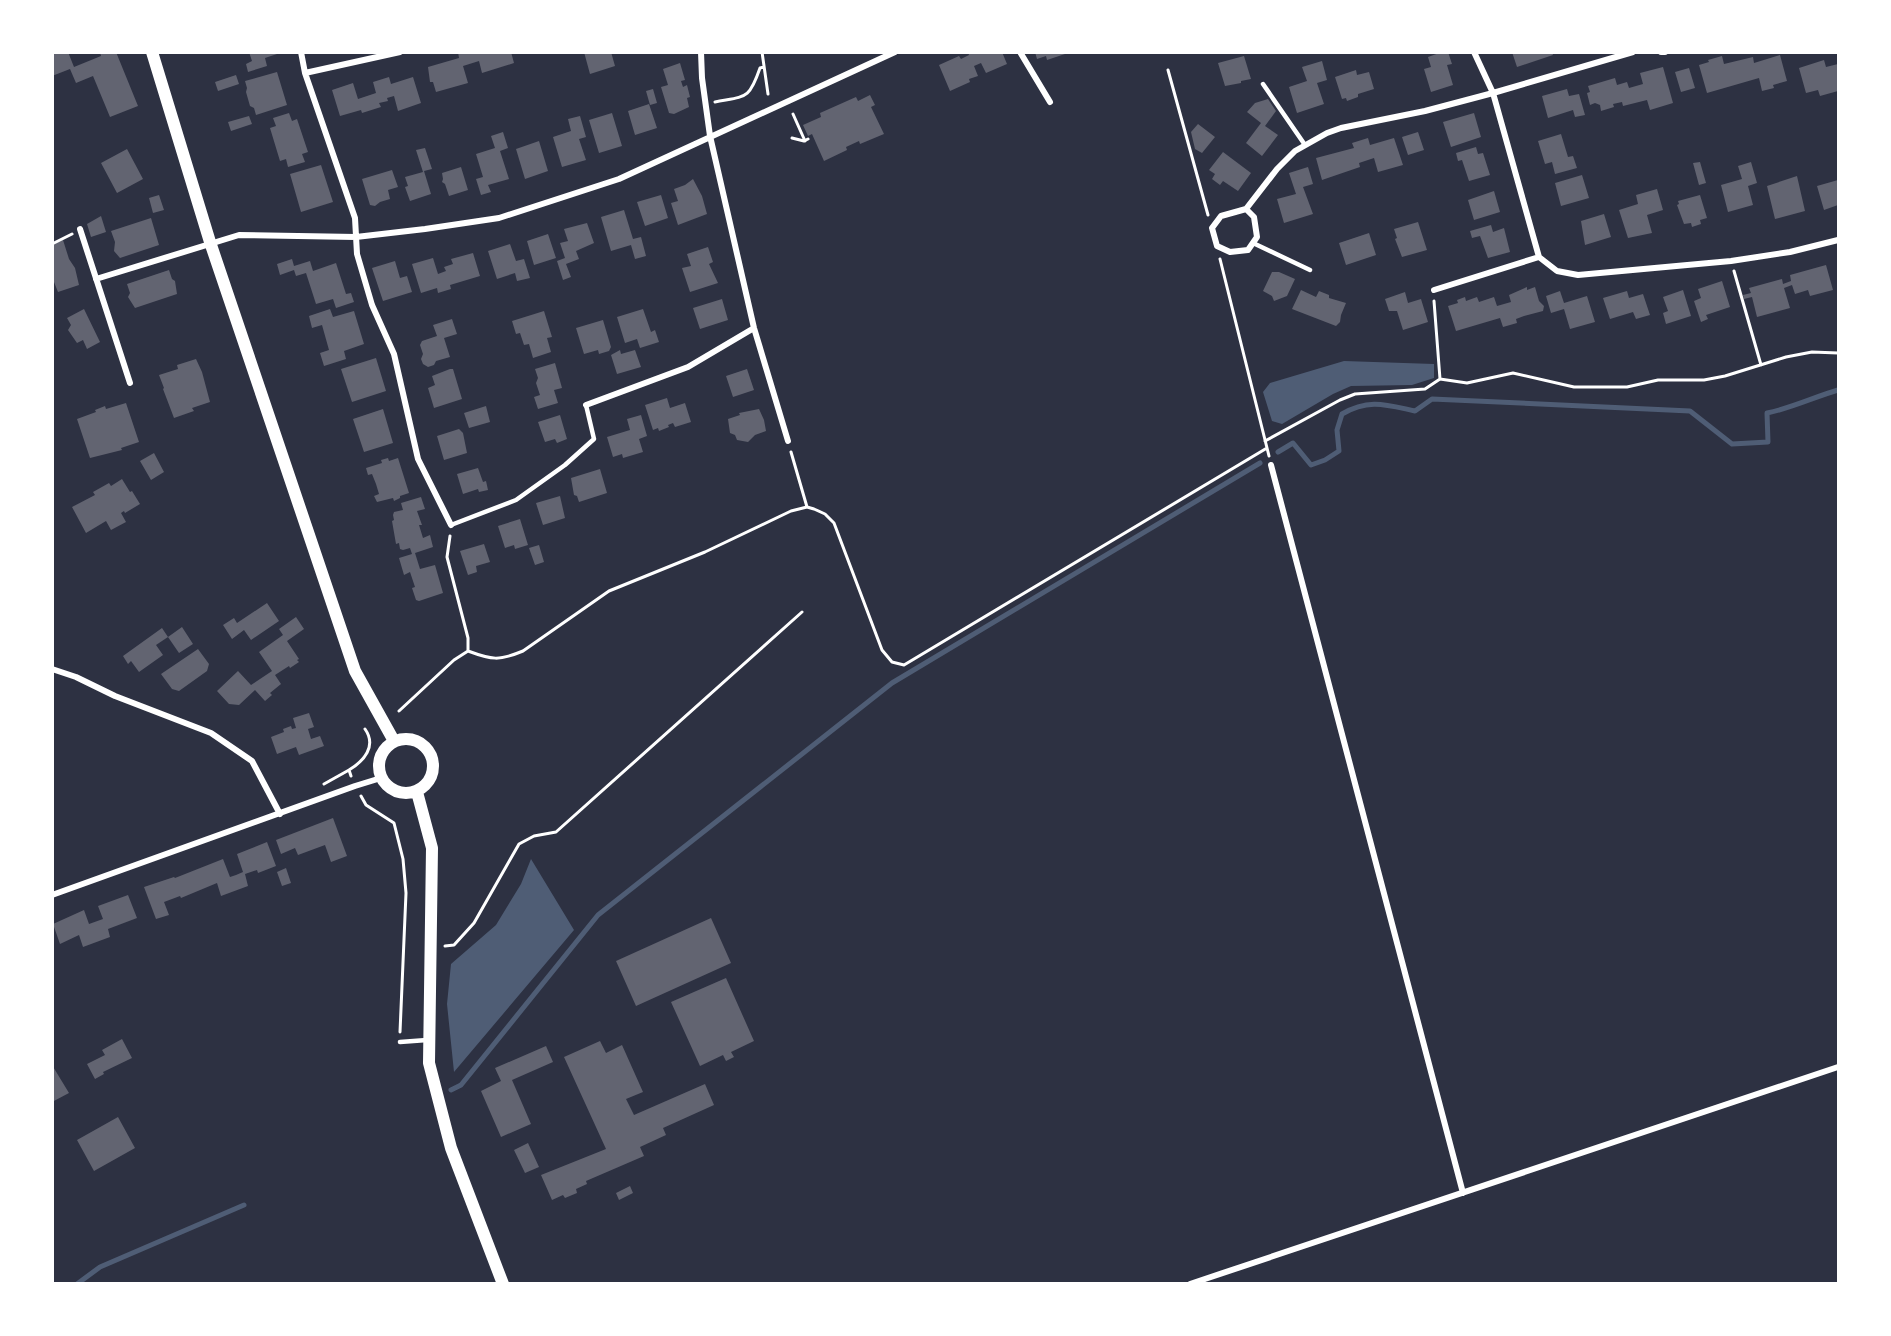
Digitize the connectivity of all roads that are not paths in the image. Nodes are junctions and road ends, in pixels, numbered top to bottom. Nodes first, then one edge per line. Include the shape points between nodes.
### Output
1 (152, 52) edge
2 (301, 52) edge
3 (400, 52) edge
4 (701, 52) edge
5 (895, 52) edge
6 (1020, 52) edge
7 (1474, 52) edge
8 (1633, 52) edge
9 (305, 73) junction
10 (1263, 84) dead end
11 (1493, 93) junction
12 (1050, 102) dead end
13 (710, 136) junction
14 (1305, 145) junction
15 (1246, 209) junction
16 (80, 229) road end
17 (356, 237) junction
18 (1839, 240) edge
19 (210, 243) junction
20 (1252, 243) junction
21 (1539, 257) junction
22 (1310, 270) dead end
23 (96, 279) junction
24 (1434, 290) road end
25 (754, 328) junction
26 (130, 383) dead end
27 (586, 405) joint
28 (788, 441) road end
29 (1271, 465) road end
30 (452, 525) joint
31 (52, 669) edge
32 (394, 741) junction
33 (381, 778) junction
34 (417, 792) junction
35 (280, 814) junction
36 (52, 895) edge
37 (428, 1040) junction
38 (400, 1042) road end
39 (1839, 1067) edge
40 (1462, 1193) junction
41 (503, 1284) edge
42 (1190, 1284) edge

1 - 19 main road
2 - 9 street
3 - 9 street
4 - 13 street
5 - 13 street
6 - 12 street
7 - 11 street
8 - 11 street
9 - 17 street via 355,218
10 - 14 lane
11 - 14 street via 1341,128
11 - 21 street
13 - 17 street via 619,179 499,218
13 - 25 street
14 - 15 street via 1277,169
15 - 20 street via 1254,217 1257,237
15 - 20 street via 1221,216 1212,228 1217,246 1230,252 1248,250
16 - 23 street
17 - 19 street via 239,235
17 - 30 street via 357,255 372,305 394,354 418,459
18 - 21 street via 1731,261 1578,276 1557,271
19 - 23 street
19 - 32 main road via 355,671
20 - 22 lane
21 - 24 street
23 - 26 street
25 - 27 street via 688,367
25 - 28 street
27 - 30 lane via 594,439 566,465 516,500
29 - 40 street
31 - 35 street via 211,732 252,762
32 - 33 main road via 379,761
32 - 34 main road via 417,741 432,758 433,771 427,784
33 - 34 main road via 390,789
33 - 35 street
34 - 37 main road via 432,848
35 - 36 street
37 - 38 lane
37 - 41 main road via 429,1063 451,1148
39 - 40 street
40 - 42 street

